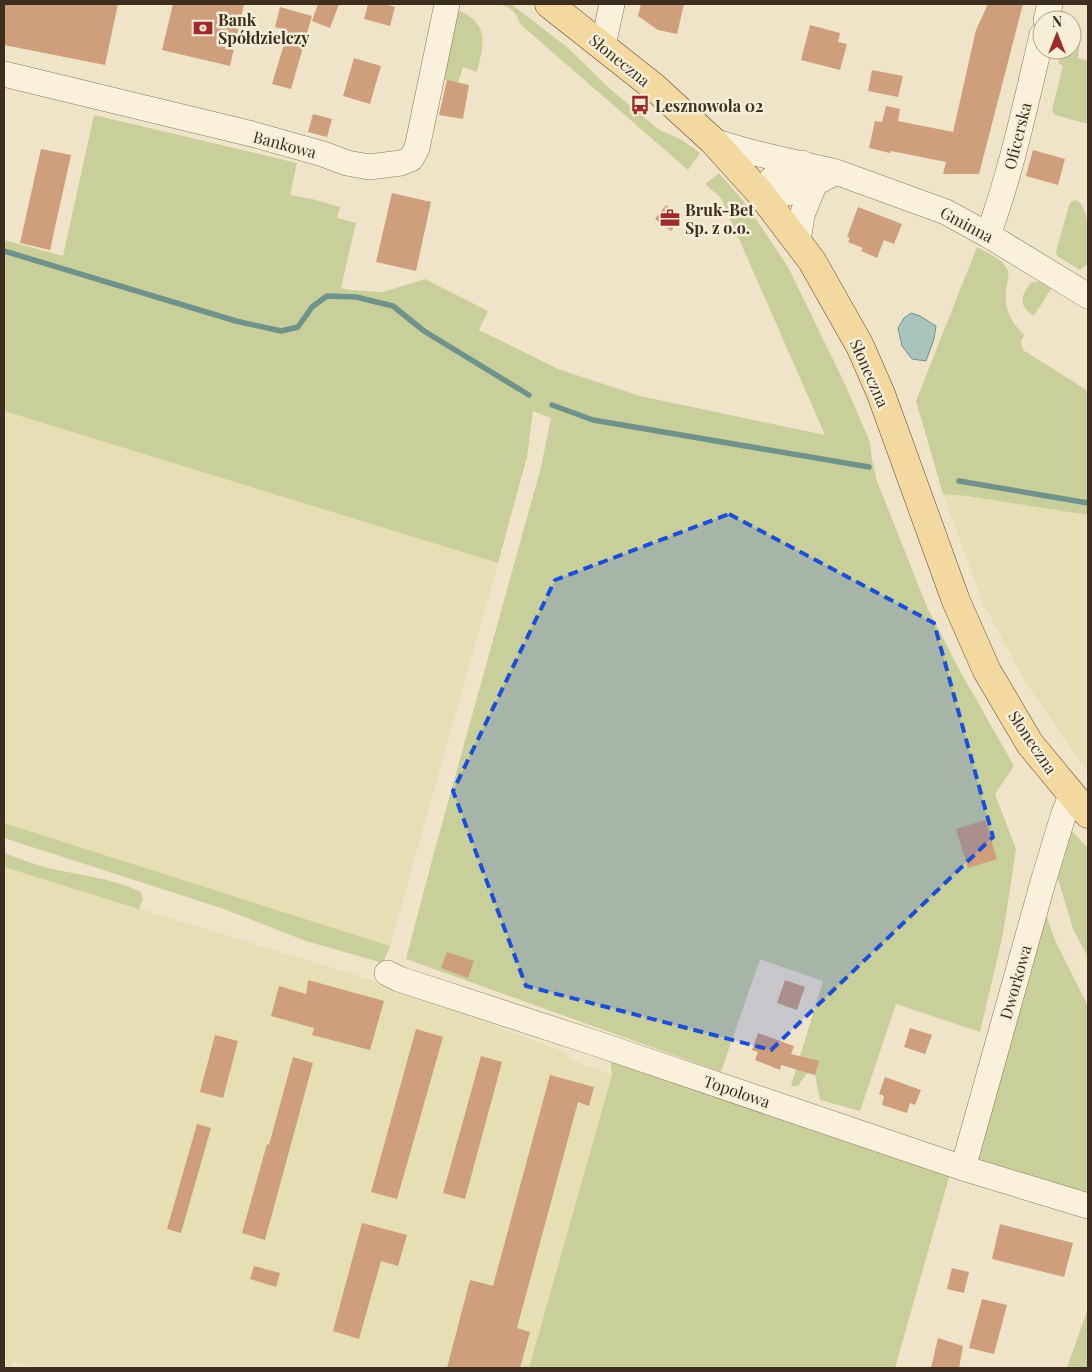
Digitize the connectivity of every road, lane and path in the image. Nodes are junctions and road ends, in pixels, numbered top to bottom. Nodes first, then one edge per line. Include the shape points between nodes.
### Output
1 (447, 4) edge
2 (549, 4) edge
3 (612, 4) edge
4 (603, 46) junction
5 (1036, 60) edge
6 (4, 74) edge
7 (713, 141) junction
8 (820, 172) junction
9 (761, 194) junction
10 (988, 235) junction
11 (798, 241) junction
12 (1088, 296) edge
13 (1080, 805) edge
14 (387, 973) dead end
15 (963, 1168) junction
16 (1088, 1206) edge

1 - 6 street, Bankowa via 417,148 410,159 401,164 369,167 347,163 252,134
2 - 4 main road, Słoneczna
3 - 4 street
4 - 7 main road, Słoneczna
5 - 10 street, Oficerska via 1019,132
7 - 8 street, Gminna
7 - 9 main road, Słoneczna
8 - 9 street via 779,174 768,182
8 - 10 street, Gminna via 946,212
8 - 11 street via 802,215
9 - 11 main road, Słoneczna
10 - 12 street, Gminna
11 - 13 main road, Słoneczna via 860,346 881,394 956,601 987,671 1030,744
13 - 15 street, Dworkowa via 1064,813
14 - 15 street, Topolowa
15 - 16 street, Topolowa

